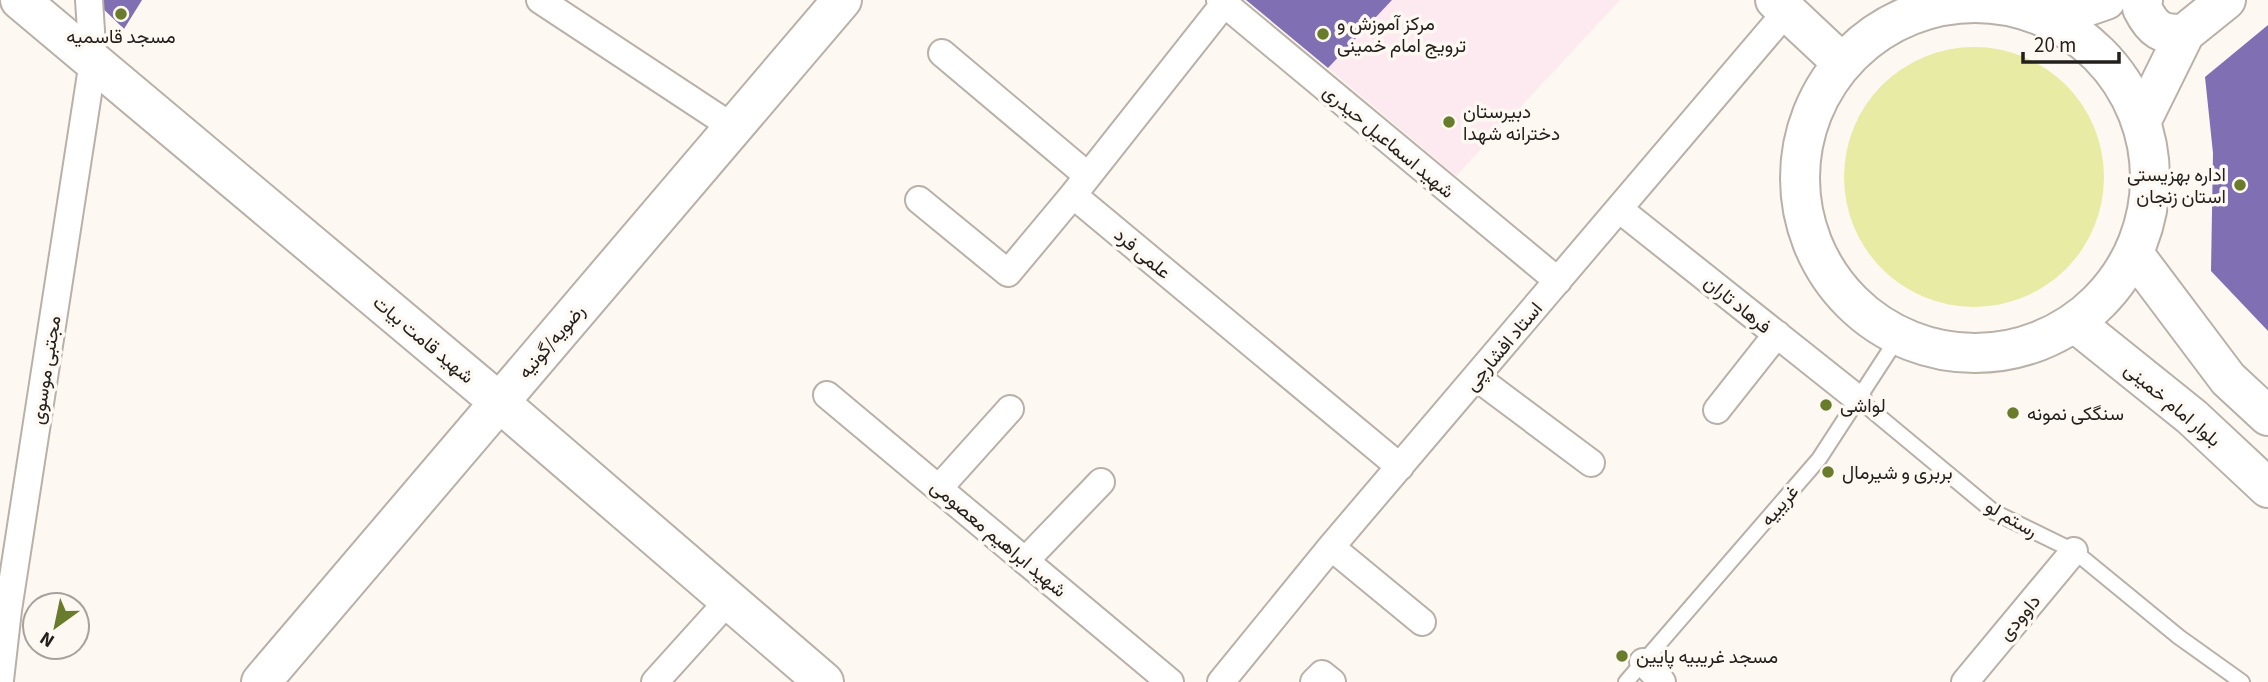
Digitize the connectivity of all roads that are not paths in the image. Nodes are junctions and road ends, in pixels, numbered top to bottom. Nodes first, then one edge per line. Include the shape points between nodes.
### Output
1 (20, 0) edge
2 (89, 0) edge
3 (540, 0) edge
4 (842, 0) edge
5 (2106, 0) edge
6 (2143, 0) edge
7 (2226, 0) edge
8 (1222, 2) edge
9 (1781, 6) edge
10 (2052, 19) junction
11 (2185, 33) junction
12 (942, 53) dead end
13 (93, 61) junction
14 (1841, 62) junction
15 (2142, 120) junction
16 (734, 128) junction
17 (1081, 185) junction
18 (919, 200) dead end
19 (1619, 209) junction
20 (2134, 254) junction
21 (1558, 281) junction
22 (2075, 323) junction
23 (1777, 334) junction
24 (1899, 336) junction
25 (1476, 377) junction
26 (827, 395) dead end
27 (1858, 399) junction
28 (499, 402) junction
29 (1010, 409) dead end
30 (1717, 410) dead end
31 (2268, 416) edge
32 (1591, 463) dead end
33 (1400, 467) junction
34 (1101, 482) dead end
35 (939, 488) junction
36 (2268, 488) edge
37 (1331, 547) junction
38 (2074, 551) junction
39 (1025, 561) junction
40 (729, 600) junction
41 (4, 611) edge
42 (1422, 622) dead end
43 (1643, 662) junction
44 (0, 680) edge
45 (1222, 681) edge
46 (261, 682) edge
47 (655, 682) edge
48 (824, 682) edge
49 (1170, 682) edge
50 (1314, 682) edge
51 (1332, 682) edge
52 (1626, 682) edge
53 (1662, 682) edge
54 (1965, 682) edge
55 (2242, 682) edge

1 - 13 main road, شهید قامت بیات
2 - 13 street, مجتبی موسوی
3 - 16 street
4 - 16 main road, رضویه/گونیه
5 - 10 main road
6 - 11 main road via 2142,8 2158,30
7 - 11 main road
8 - 17 street
8 - 21 street, شهید اسماعیل حیدری
9 - 14 main road
9 - 19 street, استاد افشارچی
10 - 14 main road via 2008,4 1962,2 1917,11 1876,32
10 - 15 main road via 2090,44 2121,79
11 - 15 main road
12 - 17 street, علمی فرد
13 - 28 main road, شهید قامت بیات
13 - 41 street, مجتبی موسوی
14 - 24 main road via 1816,100 1802,144 1799,190 1806,224 1829,276 1860,311
15 - 20 main road via 2151,165 2149,211
16 - 28 main road, رضویه/گونیه
17 - 18 street via 1008,273
17 - 33 street, علمی فرد
19 - 21 street, استاد افشارچی
19 - 23 street, فرهاد تاران
20 - 22 main road via 2109,293
20 - 31 main road via 2228,379
21 - 25 street, استاد افشارچی
22 - 24 main road via 2034,344 1988,354 1942,351
22 - 36 main road, بلوار امام خمینی via 2192,417
23 - 27 street, فرهاد تاران
23 - 30 street
24 - 27 lane, غریبیه
25 - 32 street
25 - 33 street, استاد افشارچی
26 - 35 street, شهید ابراهیم معصومی
27 - 38 lane, رستم لو via 1994,512
27 - 43 lane, غریبیه via 1819,459
28 - 40 main road, شهید قامت بیات
28 - 46 main road, رضویه/گونیه
29 - 35 street
33 - 37 street, استاد افشارچی
34 - 39 street
35 - 39 street, شهید ابراهیم معصومی
37 - 42 street
37 - 45 street, استاد افشارچی
38 - 54 street, داوودی
38 - 55 lane, رستم لو
39 - 49 street, شهید ابراهیم معصومی
40 - 47 street
40 - 48 main road, شهید قامت بیات
41 - 44 street, مجتبی موسوی
43 - 52 lane, غریبیه
43 - 53 street
50 - 51 street via 1322,674

